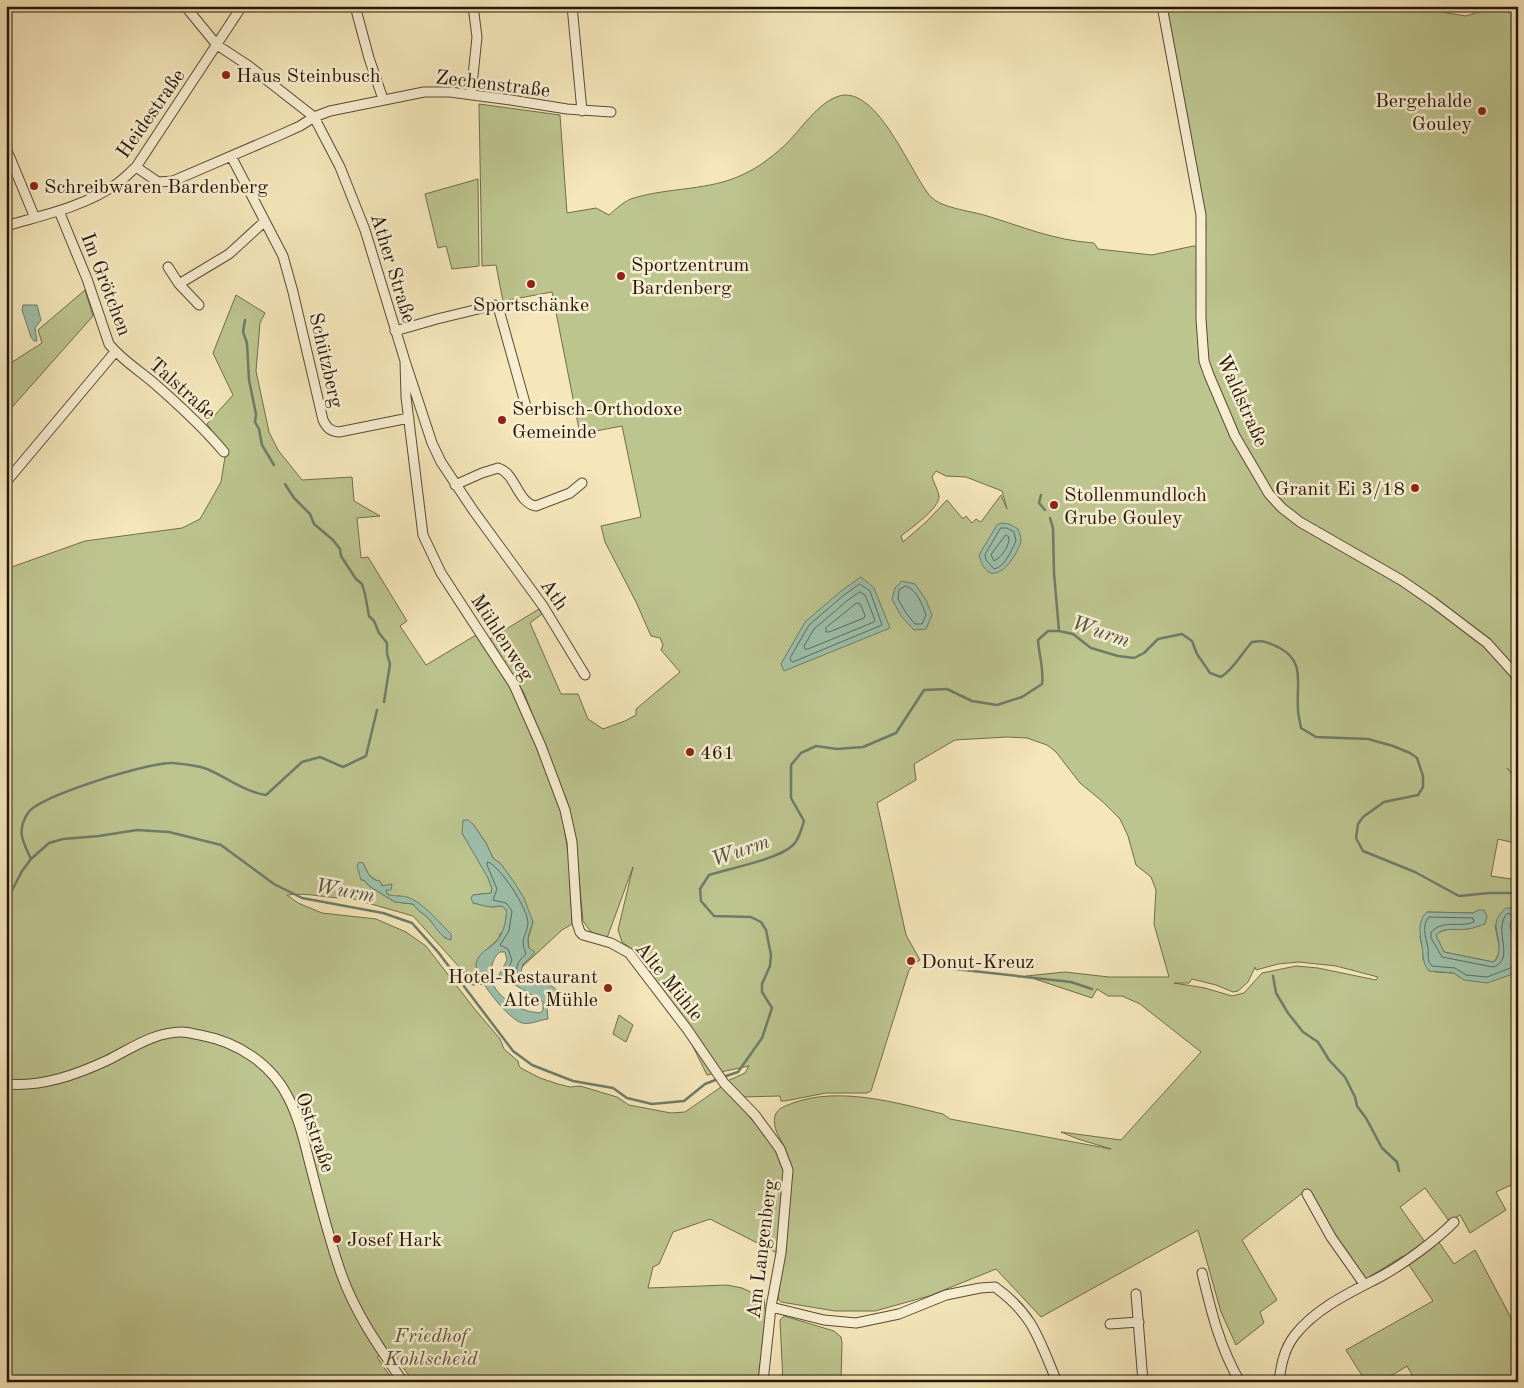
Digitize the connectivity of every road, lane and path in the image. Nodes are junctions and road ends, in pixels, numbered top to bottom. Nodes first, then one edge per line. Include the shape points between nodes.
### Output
1 (185, 6) edge
2 (242, 6) edge
3 (355, 6) edge
4 (472, 6) edge
5 (572, 6) edge
6 (1162, 6) edge
7 (217, 45) junction
8 (471, 95) junction
9 (383, 99) junction
10 (582, 110) junction
11 (611, 112) dead end
12 (314, 117) junction
13 (6, 148) edge
14 (231, 156) junction
15 (136, 167) junction
16 (60, 211) junction
17 (35, 218) junction
18 (264, 222) junction
19 (6, 226) edge
20 (168, 267) dead end
21 (179, 284) junction
22 (198, 305) dead end
23 (395, 331) junction
24 (115, 352) junction
25 (405, 362) junction
26 (527, 410) dead end
27 (409, 418) junction
28 (224, 452) dead end
29 (6, 482) edge
30 (582, 483) dead end
31 (455, 485) junction
32 (492, 536) joint
33 (585, 675) dead end
34 (1518, 680) edge
35 (580, 932) joint
36 (724, 1083) joint
37 (6, 1084) edge
38 (1307, 1194) dead end
39 (1454, 1222) dead end
40 (1202, 1273) dead end
41 (1364, 1284) junction
42 (1136, 1294) dead end
43 (771, 1307) junction
44 (1138, 1322) junction
45 (1110, 1324) dead end
46 (403, 1382) edge
47 (763, 1382) edge
48 (1057, 1382) edge
49 (1143, 1382) edge
50 (1240, 1382) edge
51 (1279, 1382) edge

1 - 7 street, Ather Straße
2 - 7 street, Heidestraße
3 - 9 street
4 - 8 street via 477,52
5 - 10 street
6 - 34 street, Waldstraße via 1201,215 1200,319 1204,361 1235,436 1269,494 1282,508 1433,602 1487,643
7 - 12 street, Ather Straße via 262,75
7 - 15 street, Heidestraße
8 - 9 street, Zechenstraße via 424,92
8 - 10 street, Zechenstraße
9 - 12 street, Zechenstraße
10 - 11 street, Zechenstraße
12 - 14 street, Zechenstraße
12 - 23 street, Ather Straße via 352,194
13 - 17 street
14 - 15 street, Zechenstraße via 173,181 158,182
14 - 18 street, Schützberg
15 - 16 street, Heidestraße via 116,184
16 - 17 street, Heidestraße
16 - 24 street, Im Grötchen via 109,344
17 - 19 street, Heidestraße
18 - 21 street via 229,254
18 - 27 street, Schützberg via 287,270 327,428 339,432
20 - 21 street
21 - 22 street
23 - 25 street, Ather Straße
23 - 26 street via 495,305
24 - 28 street, Talstraße via 157,386
24 - 29 street, Im Grötchen
25 - 27 street, Mühlenweg
25 - 31 street, Ather Straße via 432,443
27 - 35 street, Mühlenweg via 426,544 441,573 514,684 566,810
30 - 31 street via 570,493 536,506 527,503 505,472 498,468
31 - 32 street, Ather Straße
32 - 33 street, Ath via 544,606
35 - 36 street, Alte Mühle via 629,953
36 - 43 street, Am Langenberg via 770,1134 788,1170 780,1263
37 - 46 street, Oststraße via 31,1084 75,1075 143,1041 182,1032 226,1042 250,1054 271,1073 289,1098 345,1282 363,1320
38 - 41 street via 1331,1237
39 - 41 street via 1431,1243
40 - 50 street via 1213,1321
41 - 51 street via 1302,1326 1283,1357
42 - 44 street
43 - 47 street, Am Langenberg
43 - 48 street via 824,1320 856,1323 899,1314 946,1295 995,1288 1022,1311 1033,1326
44 - 45 street
44 - 49 street

